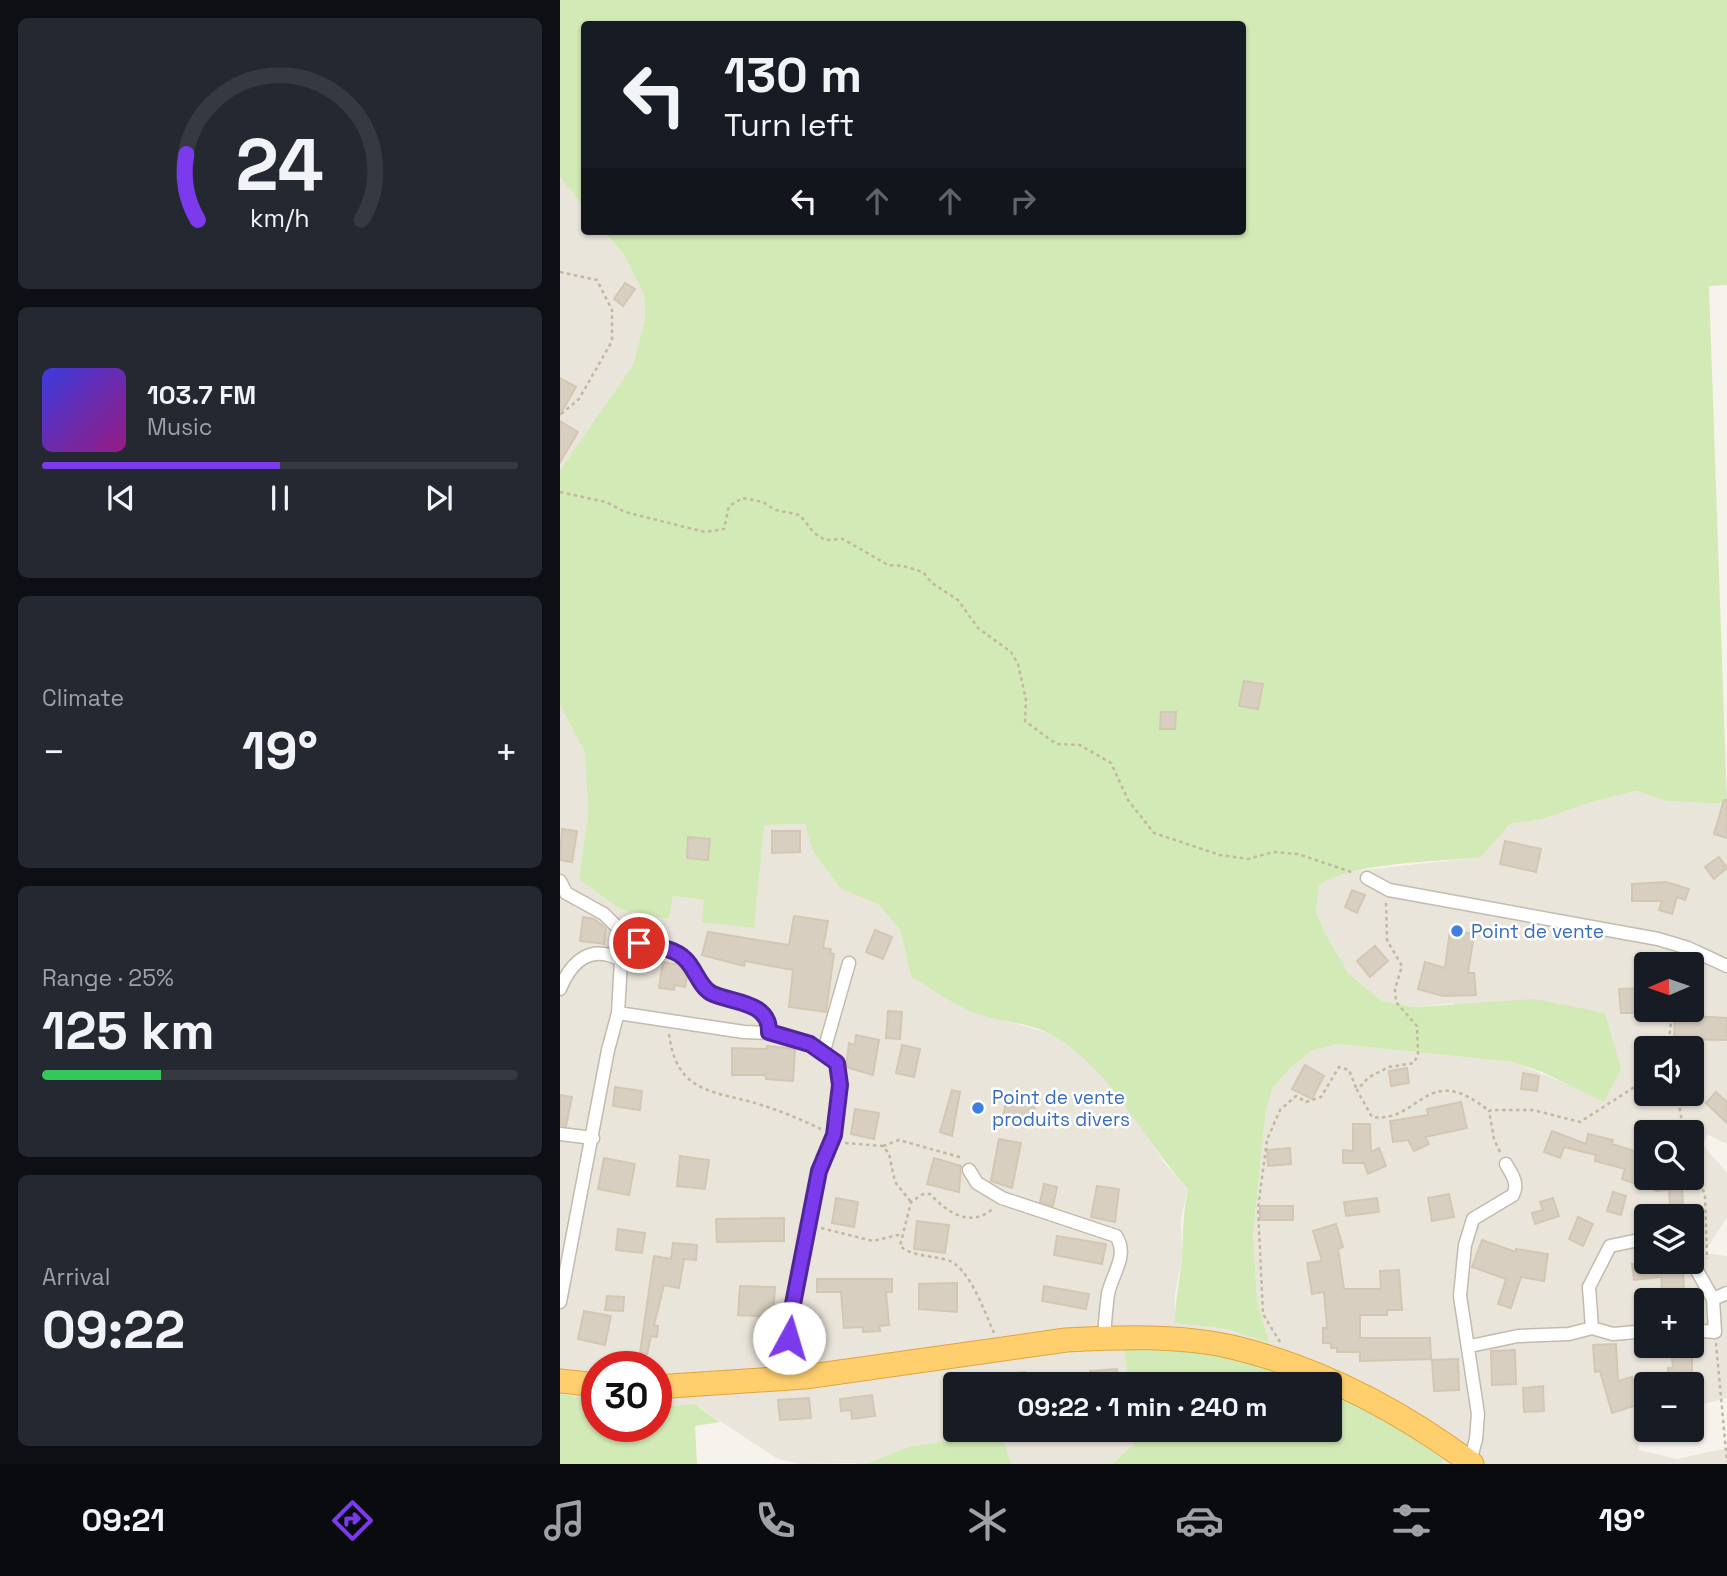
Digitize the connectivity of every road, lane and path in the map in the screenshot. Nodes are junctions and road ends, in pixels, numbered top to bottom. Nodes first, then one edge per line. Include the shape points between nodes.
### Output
1 (560, 272) edge
2 (560, 415) edge
3 (560, 492) edge
4 (1367, 878) joint
5 (560, 881) edge
6 (1405, 892) junction
7 (627, 937) junction
8 (621, 960) junction
9 (1709, 960) junction
10 (849, 963) dead end
11 (1704, 966) edge
12 (1727, 966) edge
13 (560, 989) edge
14 (618, 1013) junction
15 (668, 1020) junction
16 (769, 1032) junction
17 (823, 1054) junction
18 (1634, 1087) edge
19 (1357, 1090) junction
20 (1489, 1111) junction
21 (560, 1134) edge
22 (593, 1138) junction
23 (833, 1139) junction
24 (883, 1146) junction
25 (1506, 1164) joint
26 (969, 1170) joint
27 (1703, 1190) edge
28 (1002, 1198) junction
29 (911, 1202) junction
30 (807, 1224) junction
31 (902, 1234) junction
32 (1634, 1241) edge
33 (1699, 1274) edge
34 (1706, 1287) junction
35 (1727, 1293) edge
36 (1713, 1299) junction
37 (560, 1302) edge
38 (1592, 1328) junction
39 (1704, 1331) edge
40 (1634, 1332) edge
41 (1715, 1332) junction
42 (1104, 1338) junction
43 (1470, 1346) junction
44 (1000, 1348) junction
45 (1294, 1366) junction
46 (805, 1377) junction
47 (560, 1381) edge
48 (581, 1383) edge
49 (672, 1386) edge
50 (1727, 1462) edge
51 (1471, 1463) edge

1 - 2 path via 597,280 612,310 612,341 579,399
3 - 4 path via 705,533 724,529 729,506 743,498 762,502 800,515 825,540 843,539 888,565 918,569 958,600 978,628 1011,652 1026,700 1025,721 1056,744 1080,745 1111,763 1128,800 1154,833 1220,855 1248,859 1273,852 1298,854
4 - 6 street via 1389,890
5 - 7 street via 566,893 604,914
6 - 9 street via 1658,939
6 - 19 path via 1386,900 1385,922 1387,940 1402,966 1396,1002 1417,1026 1418,1054 1414,1063 1389,1067 1369,1077
7 - 8 street
7 - 16 street via 681,956 710,992 752,1006 765,1017
8 - 13 street via 596,951 573,966
8 - 14 street
9 - 11 path
9 - 12 street
10 - 17 street
14 - 15 street
14 - 22 street
15 - 16 street
15 - 23 path via 676,1062 691,1081 715,1095 794,1116
16 - 17 street via 810,1044
17 - 23 street via 837,1063 840,1085
18 - 20 path via 1580,1122 1533,1110
19 - 20 path via 1372,1117 1390,1118 1436,1091 1468,1094
19 - 45 path via 1349,1070 1339,1067 1321,1097 1290,1099 1267,1140 1258,1208 1264,1314
20 - 25 path via 1493,1139
21 - 22 street
22 - 37 street
23 - 24 path
23 - 30 street via 819,1171
24 - 26 path via 899,1140 918,1144 961,1157
24 - 29 path via 895,1182
25 - 43 street via 1515,1179 1513,1195 1481,1213 1468,1228 1460,1296
26 - 28 street via 977,1183
27 - 34 path
28 - 29 path via 991,1211 970,1217 948,1214 930,1194
28 - 42 street via 1116,1236 1121,1258 1108,1292
29 - 31 path
30 - 31 path via 873,1241
30 - 46 street via 789,1338 794,1362
31 - 44 path via 900,1246 908,1252 950,1260 960,1268 977,1294
32 - 38 street via 1610,1246 1589,1287
33 - 34 street
34 - 36 street
35 - 36 street
36 - 41 street
38 - 40 street via 1613,1334
38 - 43 street
39 - 41 street
41 - 50 path
42 - 44 highway
42 - 45 highway via 1231,1347
43 - 51 street via 1478,1414
44 - 46 highway
45 - 51 highway via 1350,1389
46 - 49 highway
47 - 48 highway

